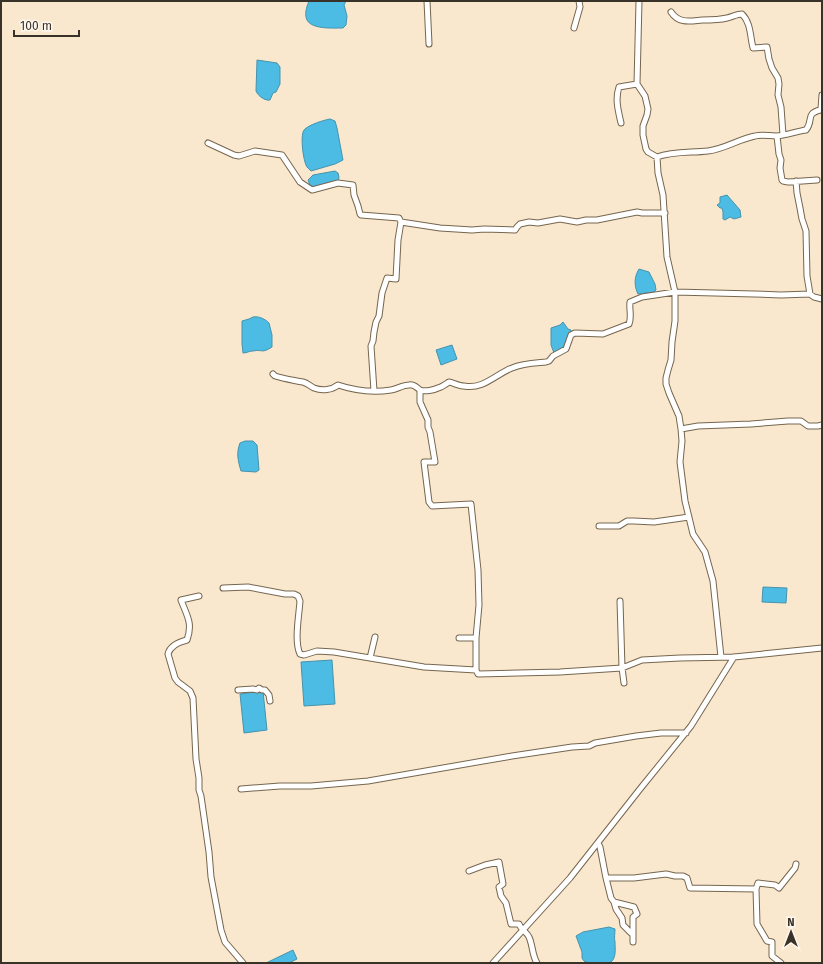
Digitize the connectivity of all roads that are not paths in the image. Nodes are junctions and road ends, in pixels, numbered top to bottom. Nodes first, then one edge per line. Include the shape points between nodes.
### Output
1 (427, 1) edge
2 (579, 1) edge
3 (639, 1) edge
4 (671, 12) dead end
5 (574, 28) dead end
6 (429, 44) dead end
7 (637, 84) junction
8 (822, 95) edge
9 (621, 123) dead end
10 (783, 135) junction
11 (777, 136) junction
12 (208, 143) dead end
13 (657, 157) junction
14 (817, 180) dead end
15 (796, 182) junction
16 (664, 213) junction
17 (401, 222) junction
18 (675, 292) junction
19 (810, 294) junction
20 (822, 299) edge
21 (273, 374) dead end
22 (420, 390) junction
23 (374, 391) junction
24 (822, 425) edge
25 (681, 429) junction
26 (689, 517) junction
27 (599, 526) dead end
28 (223, 588) dead end
29 (199, 596) dead end
30 (620, 601) dead end
31 (375, 637) dead end
32 (459, 638) dead end
33 (476, 638) junction
34 (822, 648) edge
35 (721, 657) junction
36 (734, 657) junction
37 (370, 658) junction
38 (622, 668) junction
39 (476, 670) junction
40 (624, 683) dead end
41 (238, 690) dead end
42 (270, 701) dead end
43 (686, 733) junction
44 (241, 789) dead end
45 (598, 843) junction
46 (796, 864) dead end
47 (469, 871) dead end
48 (606, 878) junction
49 (756, 889) junction
50 (614, 902) junction
51 (523, 930) junction
52 (632, 932) junction
53 (633, 942) dead end
54 (243, 963) edge
55 (493, 963) edge
56 (537, 963) edge
57 (781, 963) edge

1 - 6 street
2 - 5 street via 580,8
3 - 7 street
4 - 10 street via 680,20 689,22 716,20 739,14 744,16 753,48 767,47 769,60 778,78
7 - 9 street via 619,87 616,95
7 - 13 street via 648,109 643,126 646,149
8 - 10 street via 821,109 812,113 806,130
10 - 11 street
11 - 13 street via 755,136 709,151 674,153
11 - 15 street via 782,180
12 - 17 street via 239,156 255,151 282,155 300,182 312,190 338,183 354,185 354,195 361,215 399,218
13 - 16 street via 664,195
14 - 15 street
15 - 19 street via 806,230
16 - 17 street via 637,212 577,222 560,219 538,224 529,222 520,224 515,230 440,228
16 - 18 street via 667,257
17 - 23 street via 396,279 387,278 371,346
18 - 19 street via 781,296
18 - 22 street via 642,297 630,302 630,324 603,334 575,333 571,335 566,349 546,362 510,368 490,381 473,386 464,387 449,382 440,388
18 - 25 street via 675,321 666,384 679,416
19 - 20 street
21 - 23 street via 304,382 315,388 329,390 338,385 360,391
22 - 23 street via 411,384 392,390
22 - 33 street via 420,402 428,420 435,462 424,462 429,502 432,506 471,504 478,570 479,605
24 - 25 street via 808,426 801,421 788,421
25 - 26 street via 681,474
26 - 27 street via 654,522 627,521 619,526
26 - 35 street via 693,534 705,552 714,581
28 - 37 street via 248,587 298,596 300,601 297,642 300,654 317,651
29 - 54 street via 181,600 190,624 188,635 186,640 171,648 168,654 175,678 190,691 193,698 199,790 217,911 225,942
30 - 38 street
31 - 37 street
32 - 33 street
33 - 39 street
34 - 36 street
35 - 36 street
35 - 38 street via 642,660
36 - 43 street
37 - 39 street via 424,667
38 - 39 street via 478,674
38 - 40 street
41 - 42 street via 265,690
43 - 44 street via 636,736 589,746 512,756 368,781
43 - 45 street
45 - 48 street
45 - 51 street
46 - 49 street via 779,888 758,883
47 - 51 street via 499,862 503,884 499,887 501,896 506,903 511,924 519,924
48 - 49 street via 666,874 687,878 690,888
48 - 50 street
49 - 57 street via 757,924 767,940 772,942 772,956
50 - 52 street via 623,925
50 - 52 street via 634,908 636,911
51 - 55 street
51 - 56 street via 528,935
52 - 53 street

